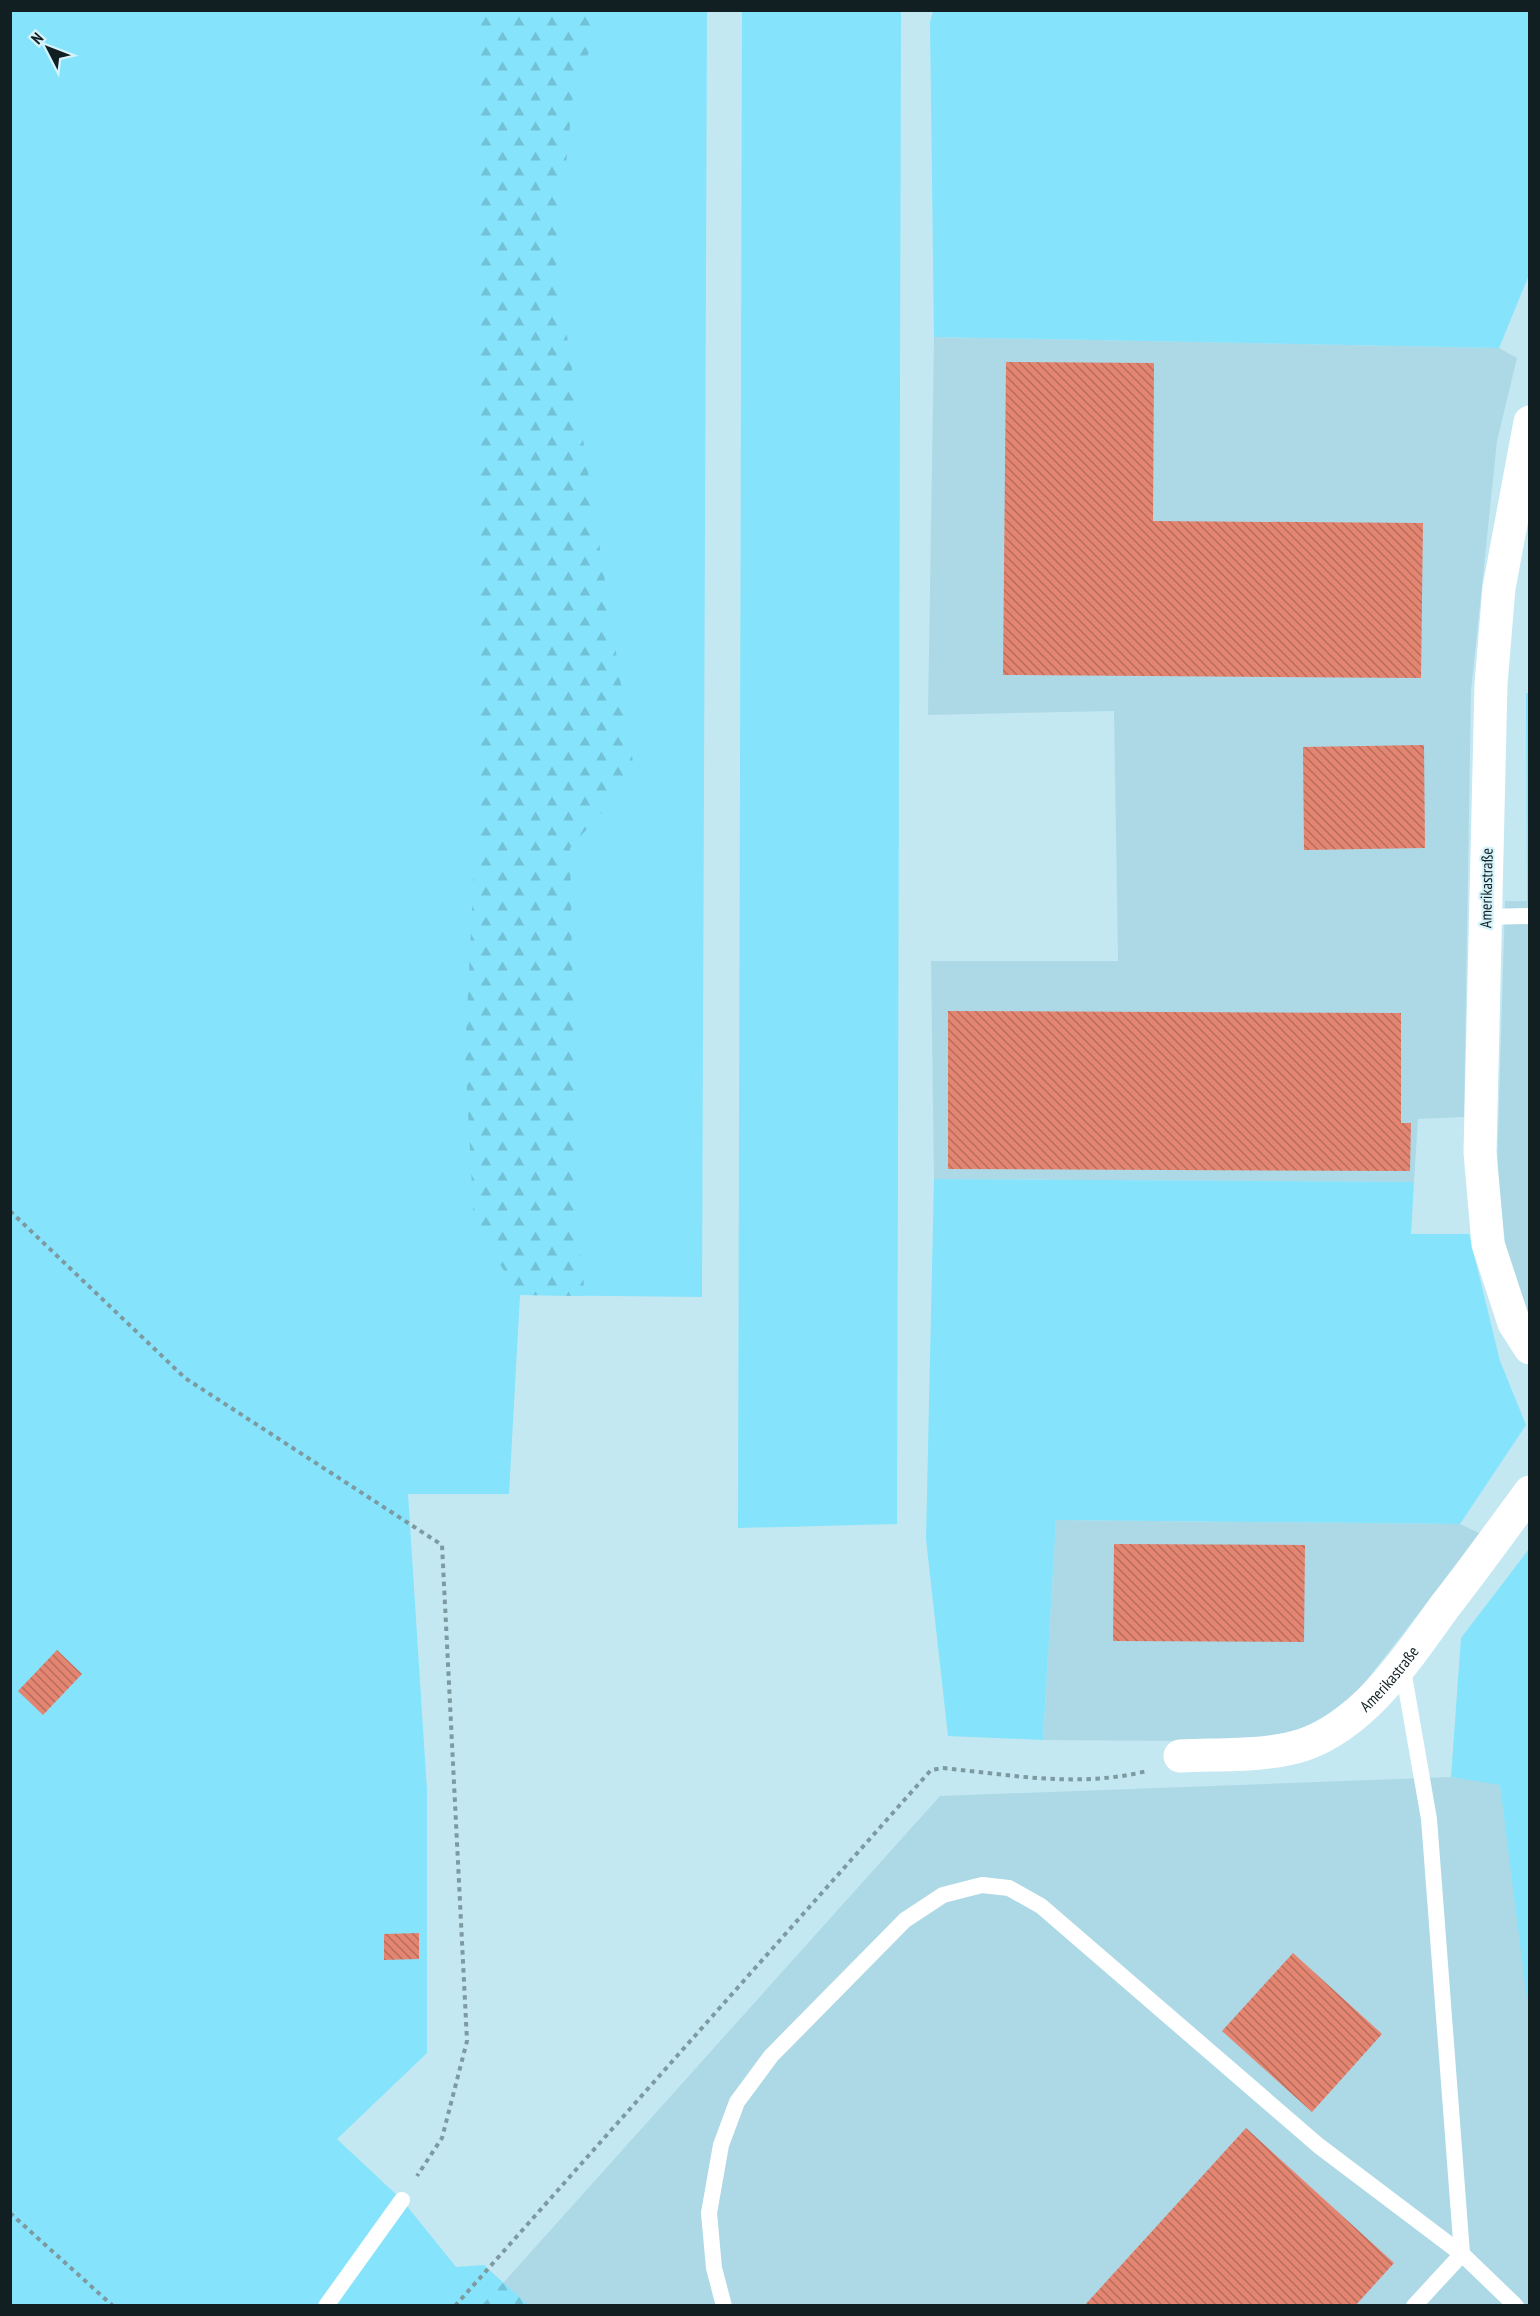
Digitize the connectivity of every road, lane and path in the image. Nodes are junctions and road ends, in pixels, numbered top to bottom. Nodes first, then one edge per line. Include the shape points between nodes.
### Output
1 (1530, 422) edge
2 (1530, 916) edge
3 (1485, 917) junction
4 (10, 1211) edge
5 (1530, 1348) edge
6 (1530, 1492) edge
7 (1402, 1664) junction
8 (1180, 1756) joint
9 (402, 2200) joint
10 (10, 2213) edge
11 (1462, 2254) junction
12 (112, 2306) edge
13 (326, 2306) edge
14 (455, 2306) edge
15 (724, 2306) edge
16 (1414, 2306) edge
17 (1516, 2306) edge

1 - 3 street, Amerikastraße via 1499,588 1491,684
2 - 3 lane
3 - 5 street, Amerikastraße via 1480,1152 1488,1244 1514,1323
4 - 9 path via 185,1378 442,1545 467,2041 442,2138
6 - 7 street, Amerikastraße
7 - 8 street, Amerikastraße via 1353,1715 1305,1744 1281,1751
7 - 11 lane via 1429,1819
8 - 14 path via 1119,1778 1064,1781 931,1770
9 - 13 lane
10 - 12 path
11 - 15 lane via 1318,2146 1041,1906 1009,1888 982,1886 943,1895 904,1920 771,2056 737,2102 721,2145 709,2213 714,2268
11 - 16 lane
11 - 17 lane

